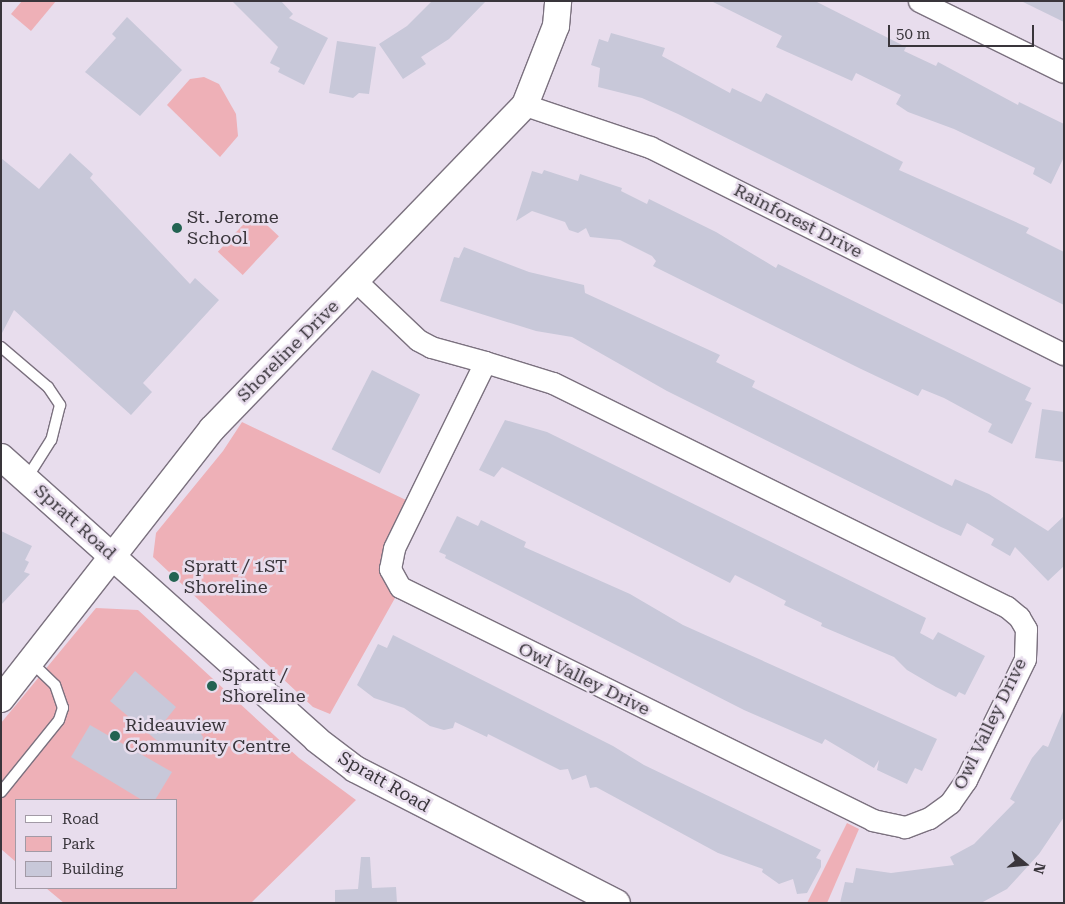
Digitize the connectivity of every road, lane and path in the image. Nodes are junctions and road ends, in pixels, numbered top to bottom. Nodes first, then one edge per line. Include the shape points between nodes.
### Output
1 (558, 1) edge
2 (919, 1) edge
3 (1064, 72) edge
4 (525, 106) junction
5 (356, 282) junction
6 (1, 347) edge
7 (1064, 354) edge
8 (485, 362) junction
9 (1, 457) edge
10 (26, 479) junction
11 (113, 556) junction
12 (30, 662) junction
13 (1, 698) edge
14 (1, 792) edge
15 (617, 903) edge

1 - 4 street, Shoreline Drive via 556,26
2 - 3 street
4 - 5 street, Shoreline Drive
4 - 7 street, Rainforest Drive via 650,147
5 - 8 street, Owl Valley Drive via 418,340
5 - 11 street, Shoreline Drive via 212,429
6 - 10 lane via 48,387 60,405 51,440
8 - 8 street, Owl Valley Drive via 394,548 390,569 400,587 866,817 905,827 929,818 950,803 966,780 1025,660 1026,630 1018,617 1007,607 553,383
9 - 10 street, Spratt Road
10 - 11 street, Spratt Road
11 - 12 street, Shoreline Drive
11 - 15 street, Spratt Road via 317,740 356,769
12 - 13 street, Shoreline Drive
12 - 14 lane via 55,685 63,708 59,720

